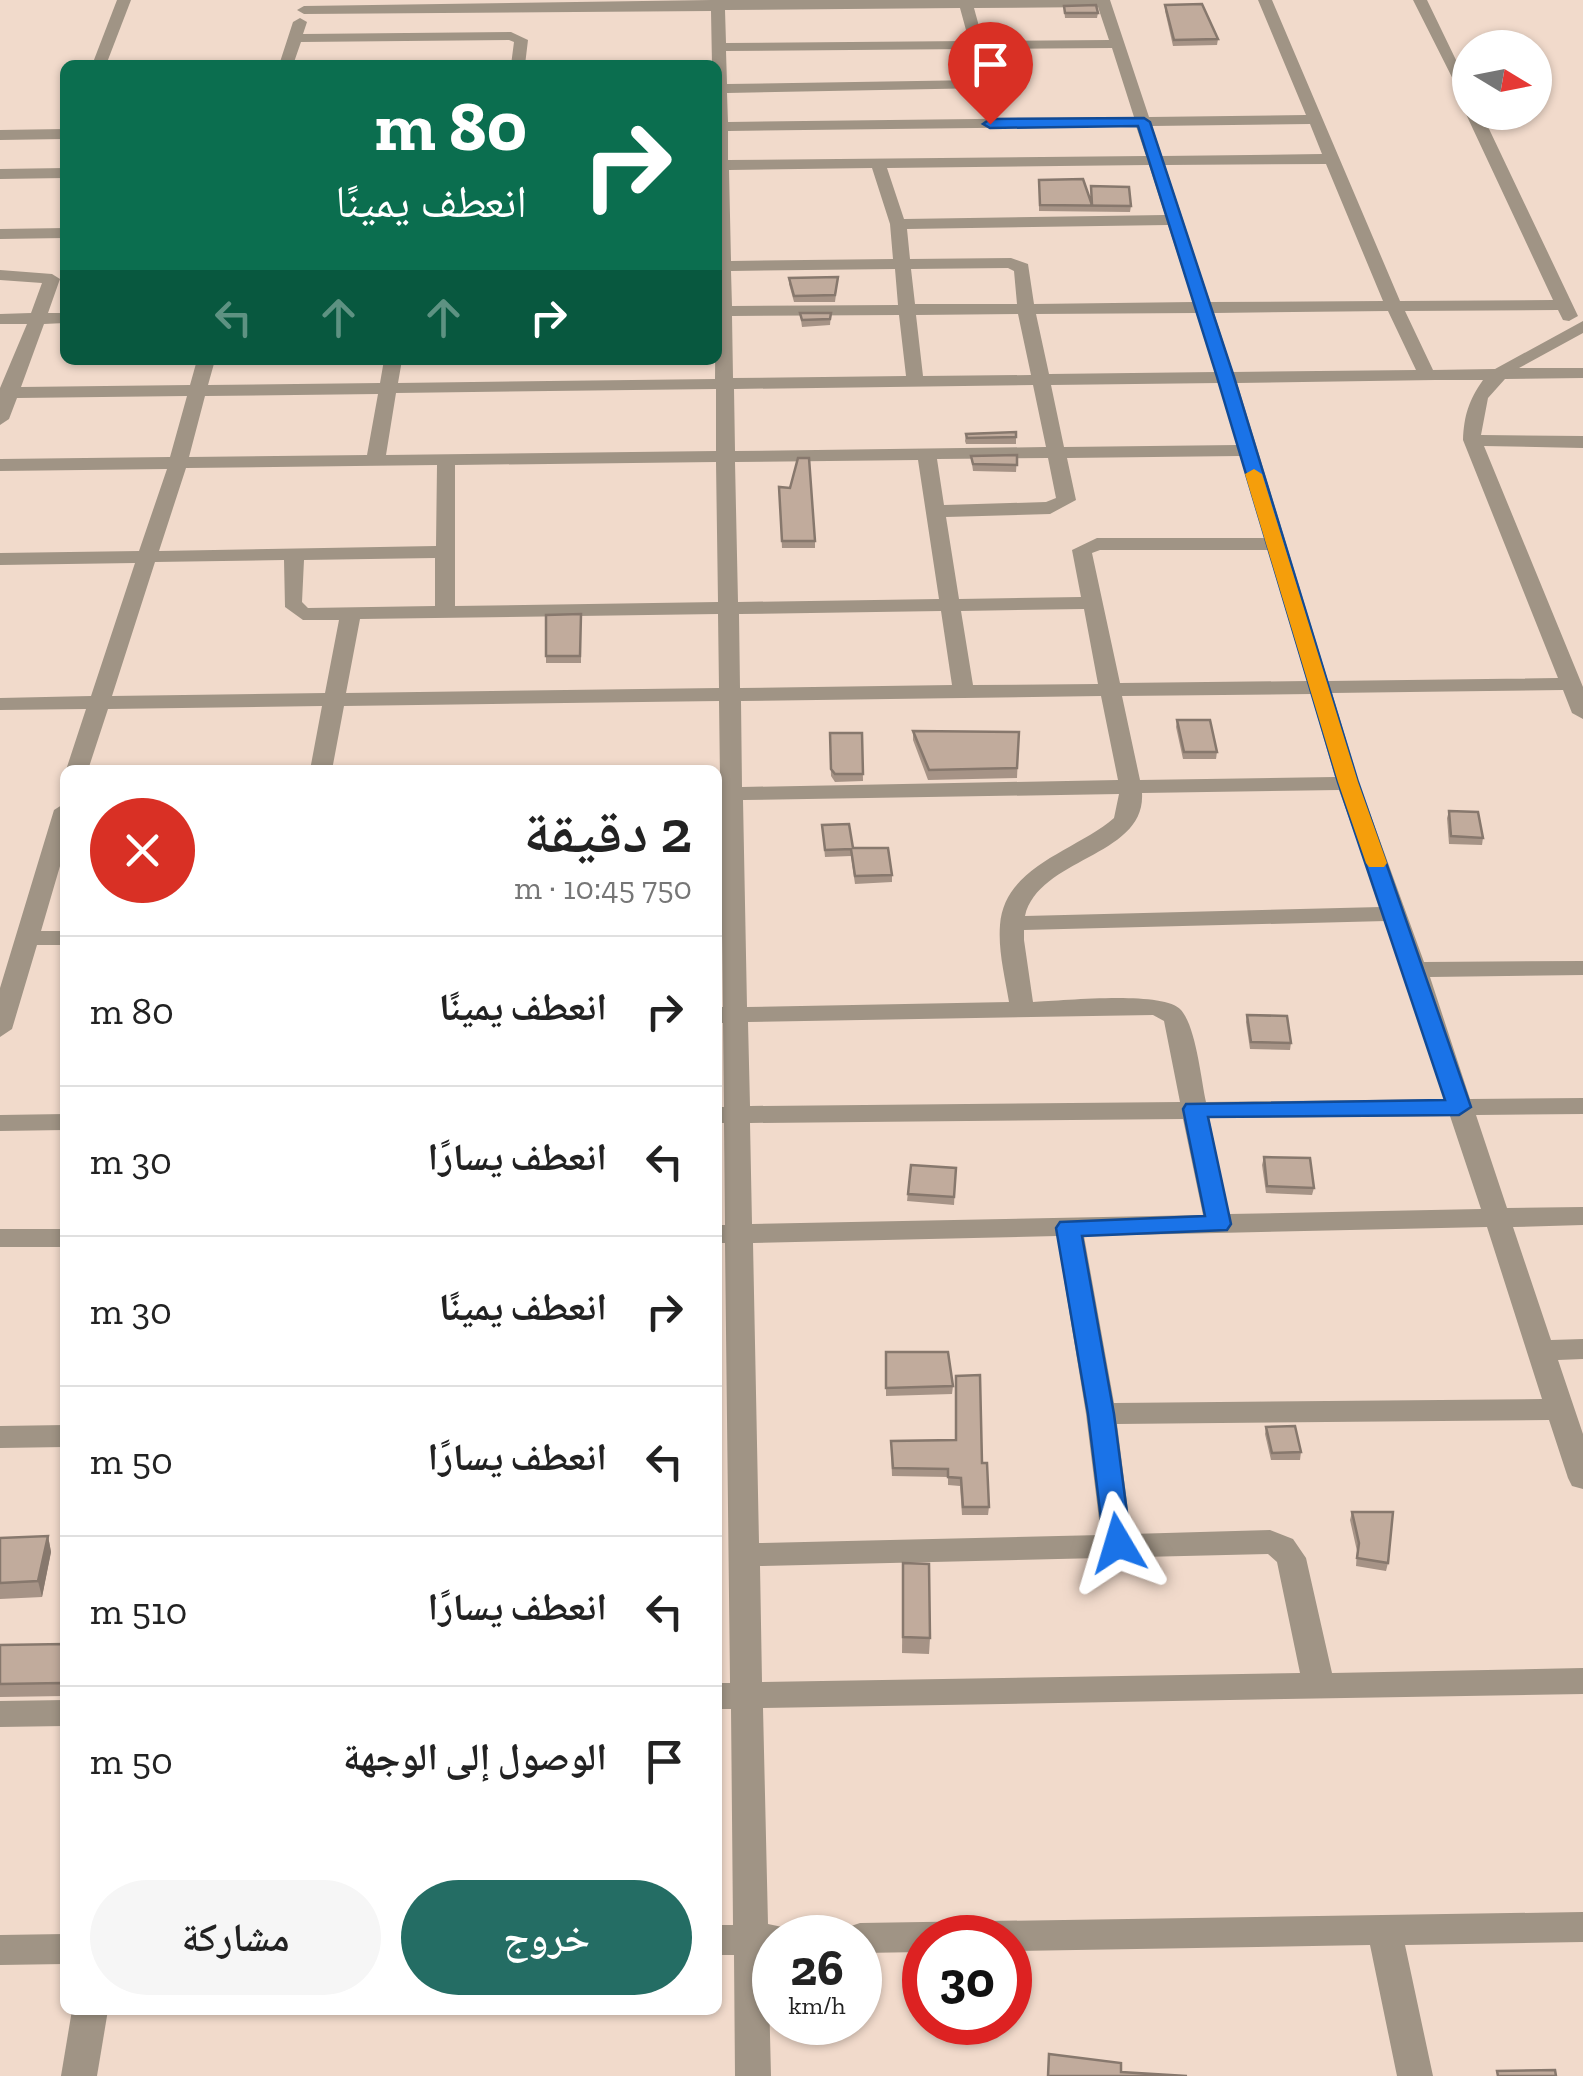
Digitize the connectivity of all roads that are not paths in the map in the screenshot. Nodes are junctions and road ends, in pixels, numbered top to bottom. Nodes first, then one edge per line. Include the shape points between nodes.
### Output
1 (124, 0) edge
2 (1265, 0) edge
3 (1420, 0) edge
4 (1104, 1) edge
5 (966, 2) edge
6 (718, 3) edge
7 (305, 5) edge
8 (459, 5) edge
9 (452, 37) junction
10 (296, 38) junction
11 (1117, 44) junction
12 (978, 45) junction
13 (719, 47) junction
14 (101, 60) edge
15 (288, 60) edge
16 (518, 60) edge
17 (719, 60) edge
18 (1452, 67) edge
19 (722, 89) edge
20 (1318, 120) junction
21 (1144, 122) junction
22 (722, 127) edge
23 (1482, 130) edge
24 (60, 134) edge
25 (0, 135) edge
26 (1334, 158) junction
27 (1155, 160) junction
28 (878, 164) junction
29 (722, 165) edge
30 (60, 173) edge
31 (0, 174) edge
32 (1175, 220) junction
33 (898, 224) junction
34 (60, 233) edge
35 (0, 234) edge
36 (902, 264) junction
37 (722, 266) edge
38 (0, 275) edge
39 (1564, 305) junction
40 (1394, 306) junction
41 (1202, 307) junction
42 (907, 309) junction
43 (1026, 309) junction
44 (722, 311) edge
45 (39, 318) junction
46 (60, 318) edge
47 (0, 319) edge
48 (1579, 328) edge
49 (722, 355) edge
50 (205, 365) edge
51 (392, 365) edge
52 (1583, 374) edge
53 (1226, 377) junction
54 (1428, 377) junction
55 (1493, 377) junction
56 (1041, 379) junction
57 (915, 381) junction
58 (724, 384) junction
59 (388, 388) junction
60 (198, 391) junction
61 (5, 393) edge
62 (0, 419) edge
63 (1472, 440) junction
64 (1583, 442) edge
65 (1246, 450) junction
66 (1056, 453) junction
67 (927, 455) junction
68 (723, 457) junction
69 (376, 460) junction
70 (446, 460) junction
71 (178, 463) junction
72 (0, 466) edge
73 (936, 511) junction
74 (1275, 544) junction
75 (443, 552) junction
76 (294, 556) junction
77 (146, 558) junction
78 (0, 559) edge
79 (1092, 603) junction
80 (950, 606) junction
81 (728, 610) junction
82 (445, 615) junction
83 (350, 617) junction
84 (1573, 674) edge
85 (1320, 687) junction
86 (1110, 690) junction
87 (963, 692) junction
88 (729, 694) junction
89 (334, 699) junction
90 (97, 702) junction
91 (0, 704) edge
92 (1583, 713) edge
93 (78, 765) edge
94 (322, 765) edge
95 (1348, 782) junction
96 (1130, 787) junction
97 (724, 794) edge
98 (60, 826) edge
99 (1395, 914) junction
100 (1012, 923) junction
101 (26, 938) junction
102 (60, 938) edge
103 (1583, 968) edge
104 (1415, 970) junction
105 (1022, 1008) junction
106 (726, 1014) edge
107 (0, 1029) edge
108 (1583, 1106) edge
109 (1459, 1107) junction
110 (1194, 1109) junction
111 (727, 1115) edge
112 (0, 1122) edge
113 (60, 1122) edge
114 (1583, 1216) edge
115 (1499, 1218) junction
116 (1218, 1224) junction
117 (1069, 1228) junction
118 (728, 1234) edge
119 (0, 1238) edge
120 (60, 1238) edge
121 (1583, 1349) edge
122 (1542, 1350) junction
123 (1560, 1409) junction
124 (1101, 1414) junction
125 (730, 1421) edge
126 (60, 1436) edge
127 (0, 1437) edge
128 (1583, 1478) edge
129 (1118, 1543) junction
130 (744, 1555) junction
131 (1583, 1681) edge
132 (1318, 1686) junction
133 (731, 1696) edge
134 (60, 1713) edge
135 (0, 1714) edge
136 (1583, 1927) edge
137 (1384, 1928) junction
138 (882, 1938) edge
139 (748, 1940) edge
140 (60, 1949) edge
141 (0, 1950) edge
142 (89, 2015) edge
143 (79, 2076) edge
144 (753, 2076) edge
145 (1416, 2076) edge

1 - 14 street
2 - 20 street
3 - 18 street
4 - 5 street
4 - 11 street
5 - 6 street
5 - 12 street
6 - 8 street
6 - 13 street
7 - 8 street
7 - 10 street
8 - 9 street
9 - 10 street
9 - 16 street via 519,37
10 - 15 street
11 - 12 street
11 - 21 street
12 - 13 street
12 - 19 street via 988,84
13 - 17 street
20 - 21 street
20 - 26 street
21 - 22 street
21 - 27 street
23 - 39 street
24 - 25 street
26 - 27 street
26 - 40 street
27 - 28 street
27 - 32 street
28 - 29 street
28 - 33 street
30 - 31 street
32 - 33 street
32 - 41 street
33 - 36 street
34 - 35 street
36 - 37 street
36 - 42 street
36 - 43 street via 1019,264
38 - 45 street via 52,279
39 - 40 street
39 - 48 street
40 - 41 street
40 - 54 street
41 - 43 street
41 - 53 street
42 - 43 street
42 - 44 street
42 - 57 street
43 - 56 street
45 - 46 street
45 - 47 street
45 - 61 street
48 - 55 street
49 - 58 street
50 - 60 street
51 - 59 street
52 - 55 street
53 - 54 street
53 - 56 street
53 - 65 street
54 - 55 street
55 - 63 street via 1470,418
56 - 57 street
56 - 66 street
57 - 58 street
58 - 59 street
58 - 68 street
59 - 60 street
59 - 69 street
60 - 61 street
60 - 71 street
61 - 62 street
63 - 64 street
63 - 84 street
65 - 66 street
65 - 74 street
66 - 67 street
66 - 73 street via 1066,500 1061,505
67 - 68 street
67 - 73 street
68 - 70 street
68 - 81 street
69 - 70 street
69 - 71 street
70 - 75 street
71 - 72 street
71 - 77 street
73 - 80 street
74 - 79 street via 1087,545 1082,550
74 - 85 street
75 - 76 street
75 - 82 street
76 - 77 street
76 - 83 street via 295,611
77 - 78 street
77 - 90 street
79 - 80 street
79 - 86 street
80 - 81 street
80 - 87 street
81 - 82 street
81 - 88 street
82 - 83 street
83 - 89 street
84 - 85 street
84 - 92 street
85 - 86 street
85 - 95 street
86 - 87 street
86 - 96 street
87 - 88 street
88 - 89 street
88 - 97 street
89 - 90 street
89 - 94 street
90 - 91 street
90 - 93 street
95 - 96 street
95 - 99 street
96 - 97 street
96 - 100 street via 1130,812 1119,826 1037,879 1018,898
97 - 106 street
98 - 101 street
99 - 100 street
99 - 104 street
100 - 105 street
101 - 102 street
101 - 107 street
103 - 104 street
104 - 109 street
105 - 106 street
105 - 110 street via 1170,1012
106 - 111 street
108 - 109 street
109 - 110 street
109 - 115 street
110 - 111 street
110 - 116 street
111 - 118 street
112 - 113 street
114 - 115 street
115 - 116 street
115 - 122 street
116 - 117 street
117 - 118 street
117 - 124 street
118 - 125 street
119 - 120 street
121 - 122 street
122 - 123 street
123 - 124 street
123 - 128 street
124 - 129 street
125 - 130 street
126 - 127 street
129 - 130 street
129 - 132 street via 1282,1547
130 - 133 street
131 - 132 street
132 - 133 street
133 - 139 street
134 - 135 street
136 - 137 street
137 - 138 street
137 - 145 street
139 - 144 street
140 - 141 street
142 - 143 street

